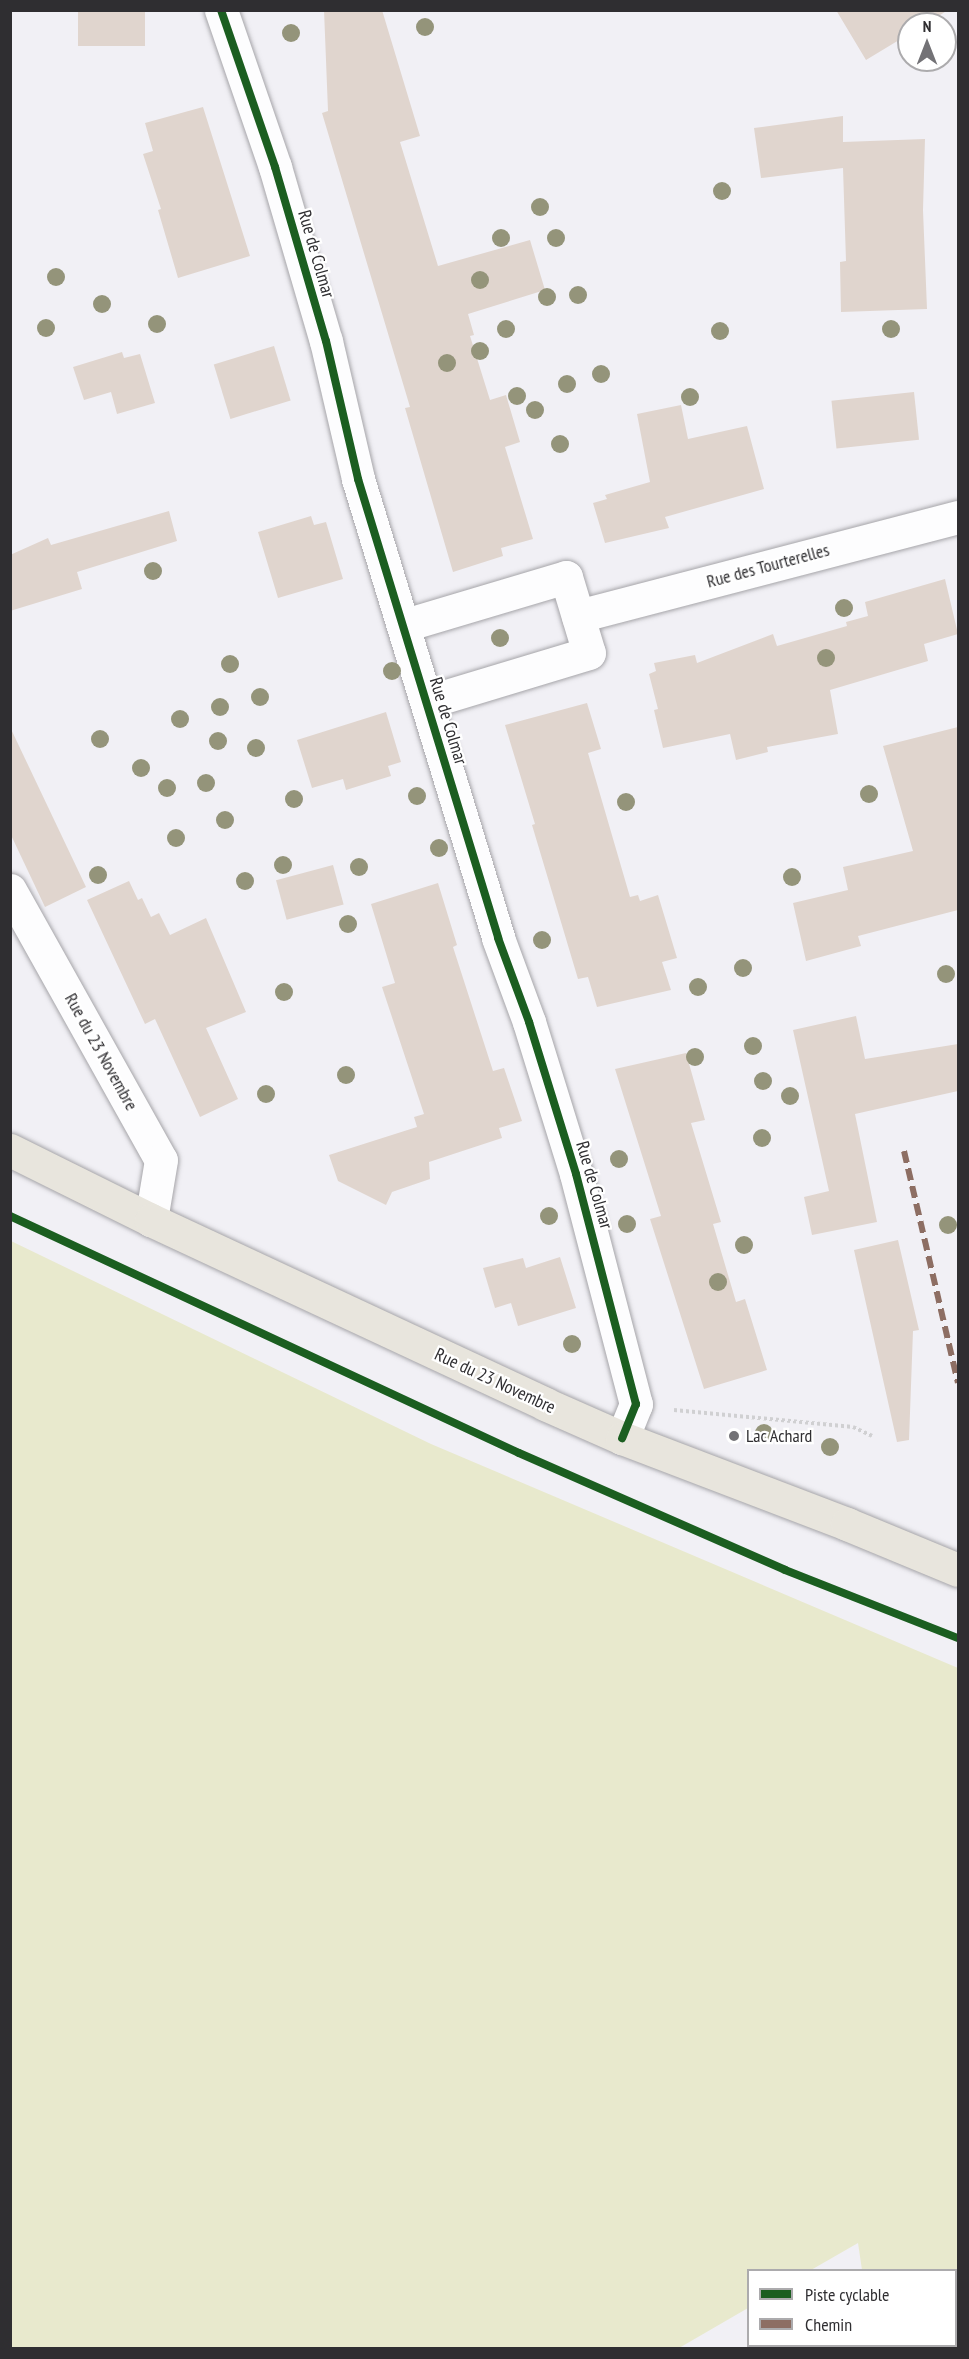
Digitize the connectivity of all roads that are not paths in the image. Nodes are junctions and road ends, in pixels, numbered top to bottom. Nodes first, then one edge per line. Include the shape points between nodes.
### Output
1 (221, 10) edge
2 (958, 517) edge
3 (578, 616) junction
4 (405, 625) junction
5 (427, 702) junction
6 (10, 890) edge
7 (10, 1150) edge
8 (151, 1220) junction
9 (622, 1438) junction
10 (847, 1524) junction
11 (958, 1546) edge
12 (958, 1570) edge

1 - 4 street, Rue de Colmar via 278,177 326,341 358,479
2 - 3 street, Rue des Tourterelles
3 - 4 street via 566,577
3 - 5 street via 590,653
4 - 5 street, Rue de Colmar
5 - 9 street, Rue de Colmar via 498,938 529,1022 576,1174 606,1284 636,1404
6 - 8 street, Rue du 23 Novembre via 161,1160
7 - 8 main road, Rue du 23 Novembre
8 - 9 main road, Rue du 23 Novembre
9 - 10 main road, Rue du 23 Novembre
10 - 11 main road, Rue du 23 Novembre
10 - 12 main road, Rue du 23 Novembre

